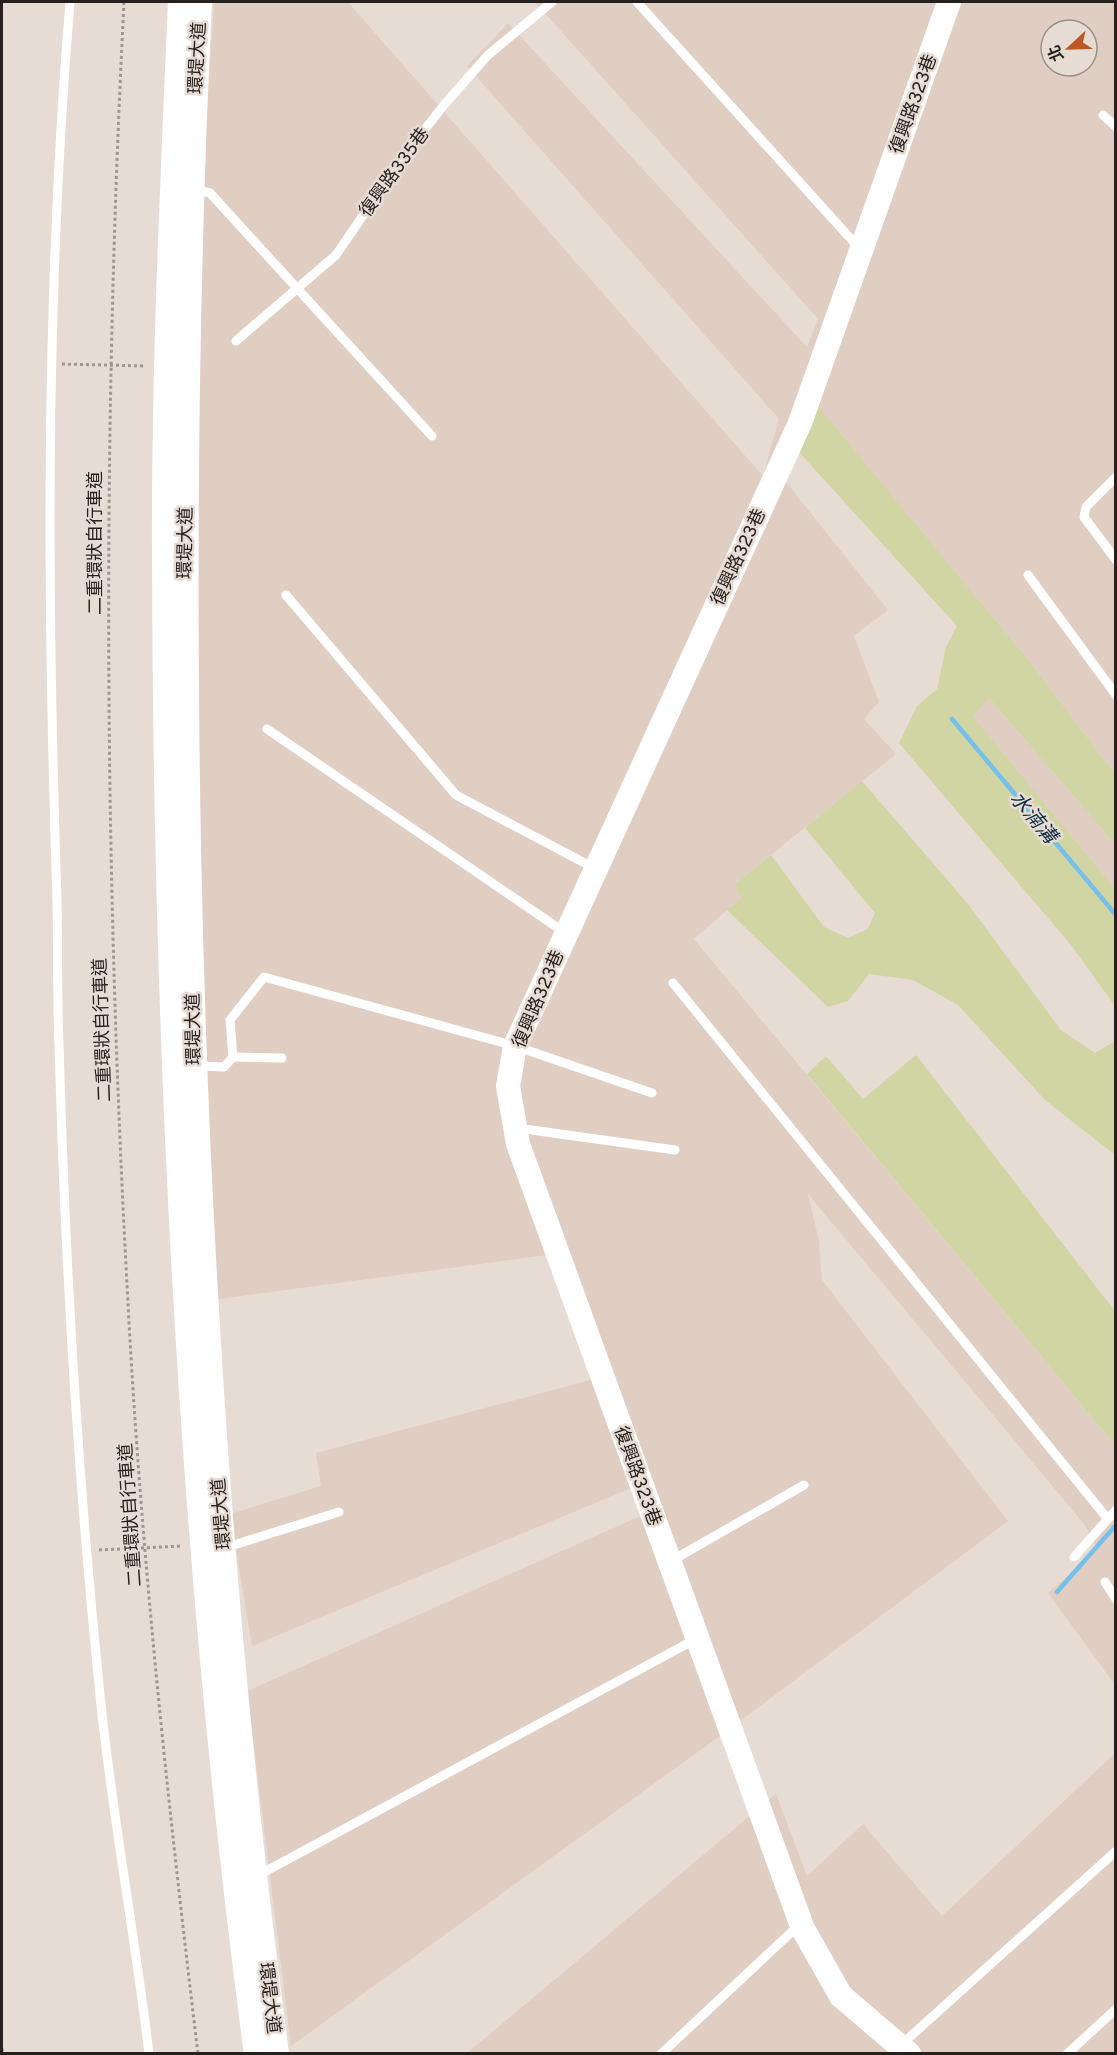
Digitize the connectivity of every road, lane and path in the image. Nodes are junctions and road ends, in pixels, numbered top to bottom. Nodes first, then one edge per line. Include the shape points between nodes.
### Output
1 (70, 2) edge
2 (124, 2) edge
3 (180, 2) edge
4 (200, 2) edge
5 (552, 2) edge
6 (637, 2) edge
7 (949, 2) edge
8 (1103, 115) dead end
9 (1116, 127) edge
10 (181, 188) junction
11 (861, 250) junction
12 (299, 288) junction
13 (236, 341) dead end
14 (52, 363) junction
15 (109, 366) junction
16 (148, 366) dead end
17 (432, 436) dead end
18 (1116, 477) edge
19 (1116, 560) edge
20 (1028, 575) dead end
21 (286, 595) dead end
22 (1116, 694) edge
23 (267, 729) dead end
24 (596, 869) junction
25 (566, 934) junction
26 (673, 983) dead end
27 (515, 1046) junction
28 (233, 1057) junction
29 (282, 1058) dead end
30 (194, 1065) junction
31 (652, 1093) dead end
32 (514, 1128) junction
33 (675, 1150) dead end
34 (804, 1485) dead end
35 (1116, 1510) edge
36 (339, 1512) dead end
37 (1107, 1518) junction
38 (183, 1546) dead end
39 (224, 1548) junction
40 (145, 1549) junction
41 (87, 1550) junction
42 (1074, 1557) dead end
43 (669, 1562) junction
44 (1105, 1582) dead end
45 (1116, 1599) edge
46 (696, 1638) junction
47 (1116, 1851) edge
48 (255, 1877) junction
49 (801, 1923) junction
50 (1116, 2008) edge
51 (262, 2015) junction
52 (2, 2048) edge
53 (905, 2049) edge
54 (3, 2054) edge
55 (149, 2054) edge
56 (198, 2054) edge
57 (256, 2054) edge
58 (277, 2054) edge
59 (661, 2054) edge
60 (1067, 2054) edge

1 - 14 lane
2 - 15 path, 二重環狀自行車道
3 - 10 street, 環堤大道
4 - 10 street, 環堤大道
5 - 12 lane, 復興路335巷 via 488,55 403,157 336,255
6 - 11 lane
7 - 11 street, 復興路323巷
8 - 9 lane
10 - 12 lane via 210,193
10 - 30 street, 環堤大道
10 - 51 street, 環堤大道 via 164,556 167,842 182,1278 230,1829
11 - 24 street, 復興路323巷 via 800,423
12 - 13 lane, 復興路335巷
12 - 17 lane
14 - 15 path
14 - 41 lane via 51,755 59,1045
15 - 16 path
15 - 40 path, 二重環狀自行車道 via 108,713 114,1001 128,1305
18 - 19 lane via 1086,507 1084,517
20 - 22 lane
21 - 24 lane via 456,795
23 - 25 lane
24 - 25 street, 復興路323巷
25 - 27 street, 復興路323巷
26 - 37 lane
27 - 28 lane via 264,977 230,1020
27 - 31 lane
27 - 32 street, 復興路323巷 via 508,1086
28 - 29 lane
28 - 30 lane via 224,1067
30 - 39 street, 環堤大道 via 209,1372
32 - 33 lane
32 - 43 street, 復興路323巷
34 - 43 lane
35 - 37 lane
36 - 39 lane
37 - 42 lane
38 - 40 path
39 - 48 street, 環堤大道
40 - 41 path
40 - 56 path, 二重環狀自行車道 via 172,1843
41 - 55 lane via 100,1700
43 - 46 street, 復興路323巷
44 - 45 lane
46 - 48 lane
46 - 49 street, 復興路323巷
47 - 53 lane
48 - 51 street, 環堤大道
49 - 53 street, 復興路323巷 via 841,1996
49 - 59 lane
50 - 60 lane
51 - 57 street, 環堤大道
51 - 58 street, 環堤大道
52 - 54 path

